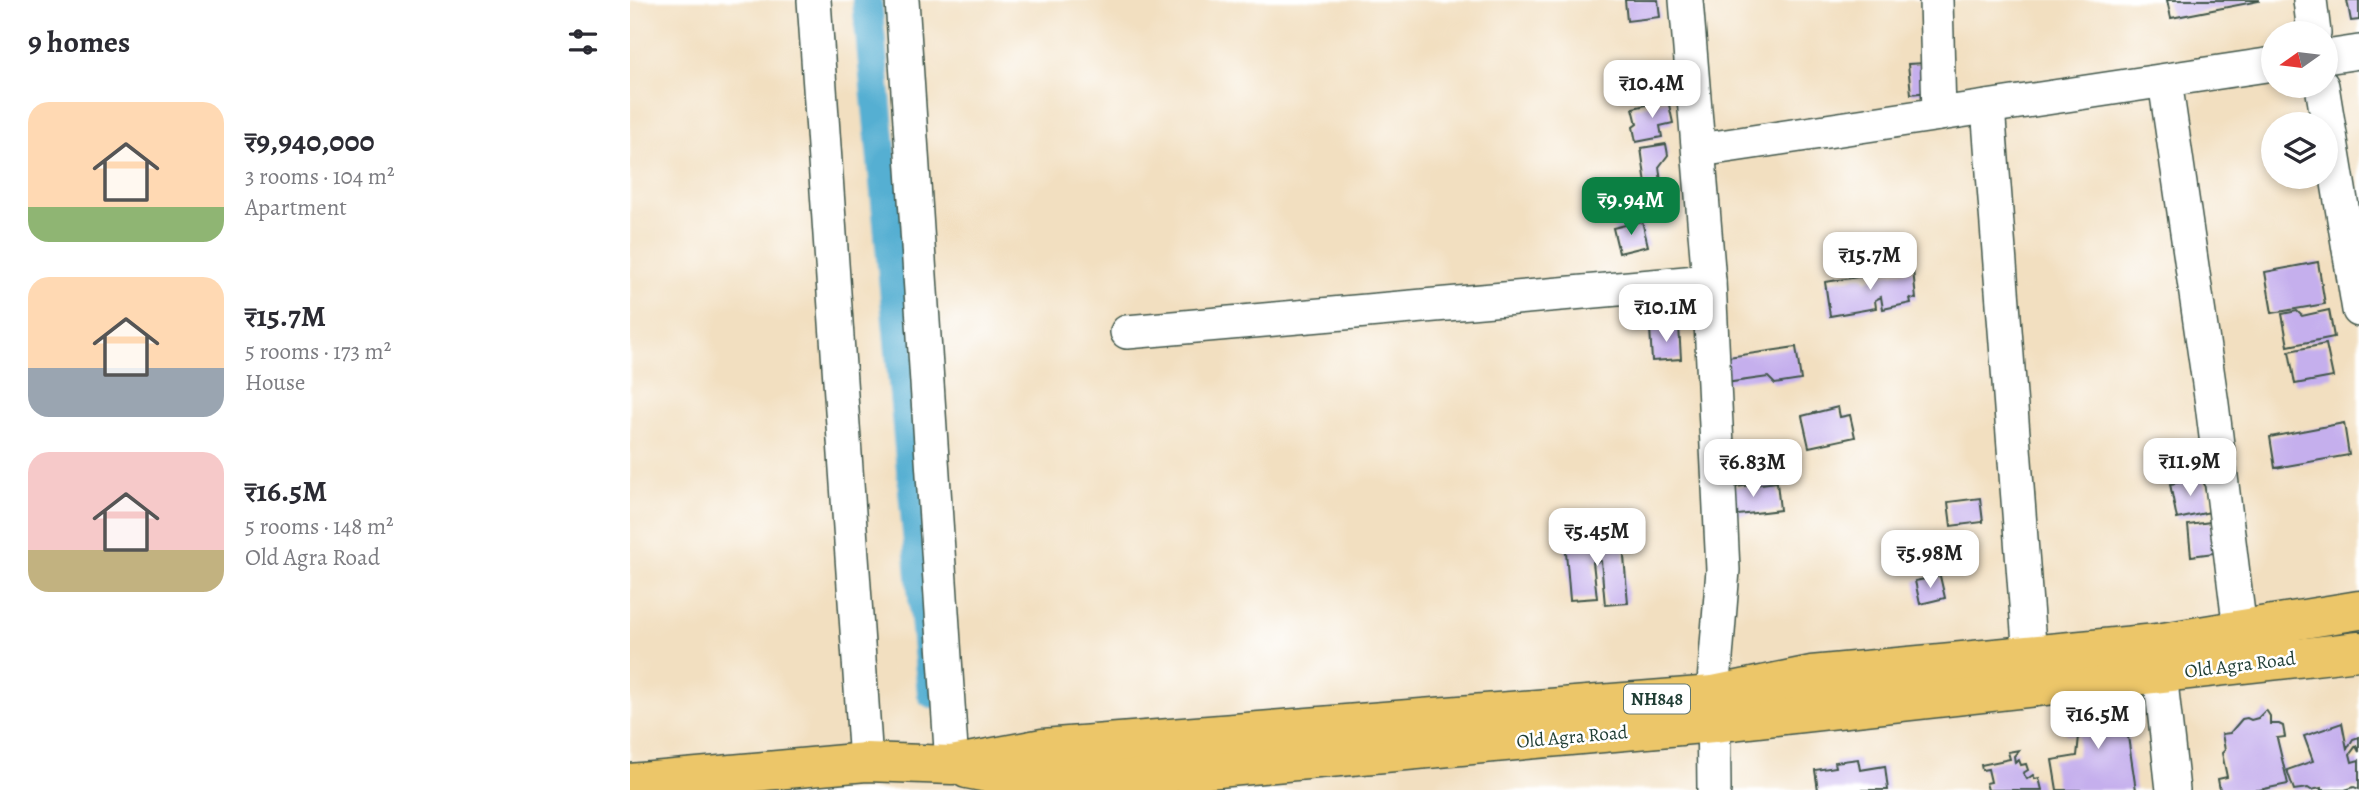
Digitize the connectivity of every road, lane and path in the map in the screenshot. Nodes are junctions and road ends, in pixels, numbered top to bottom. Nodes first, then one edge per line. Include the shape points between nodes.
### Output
1 (814, 0) edge
2 (902, 0) edge
3 (1686, 0) edge
4 (1936, 0) edge
5 (2310, 0) edge
6 (2313, 21) edge
7 (2359, 52) edge
8 (2338, 55) edge
9 (2261, 66) edge
10 (2165, 81) junction
11 (2324, 98) edge
12 (1988, 107) junction
13 (1939, 114) junction
14 (1700, 150) junction
15 (1709, 281) junction
16 (2359, 310) edge
17 (1127, 332) dead end
18 (2359, 611) edge
19 (2240, 630) junction
20 (2359, 651) edge
21 (2030, 657) junction
22 (2159, 659) junction
23 (1713, 709) junction
24 (866, 762) junction
25 (952, 765) junction
26 (630, 783) edge
27 (826, 790) edge
28 (1714, 790) edge
29 (2173, 790) edge

1 - 24 street
2 - 25 street
3 - 14 street
4 - 13 street
5 - 6 street
7 - 8 street
9 - 10 street
10 - 12 street
10 - 19 street
11 - 16 street
12 - 13 street
12 - 21 street
13 - 14 street
14 - 15 street
15 - 17 street
15 - 23 street via 1723,570
18 - 19 highway, NH848
19 - 22 highway, NH848
20 - 22 highway, Old Agra Road / NH848
21 - 22 highway, NH848
21 - 23 highway, NH848 via 1811,675
22 - 23 highway, Old Agra Road / NH848
22 - 29 street
23 - 25 highway, NH848 via 1043,748
23 - 28 street
24 - 25 highway, NH848
24 - 26 highway, NH848
24 - 27 highway

